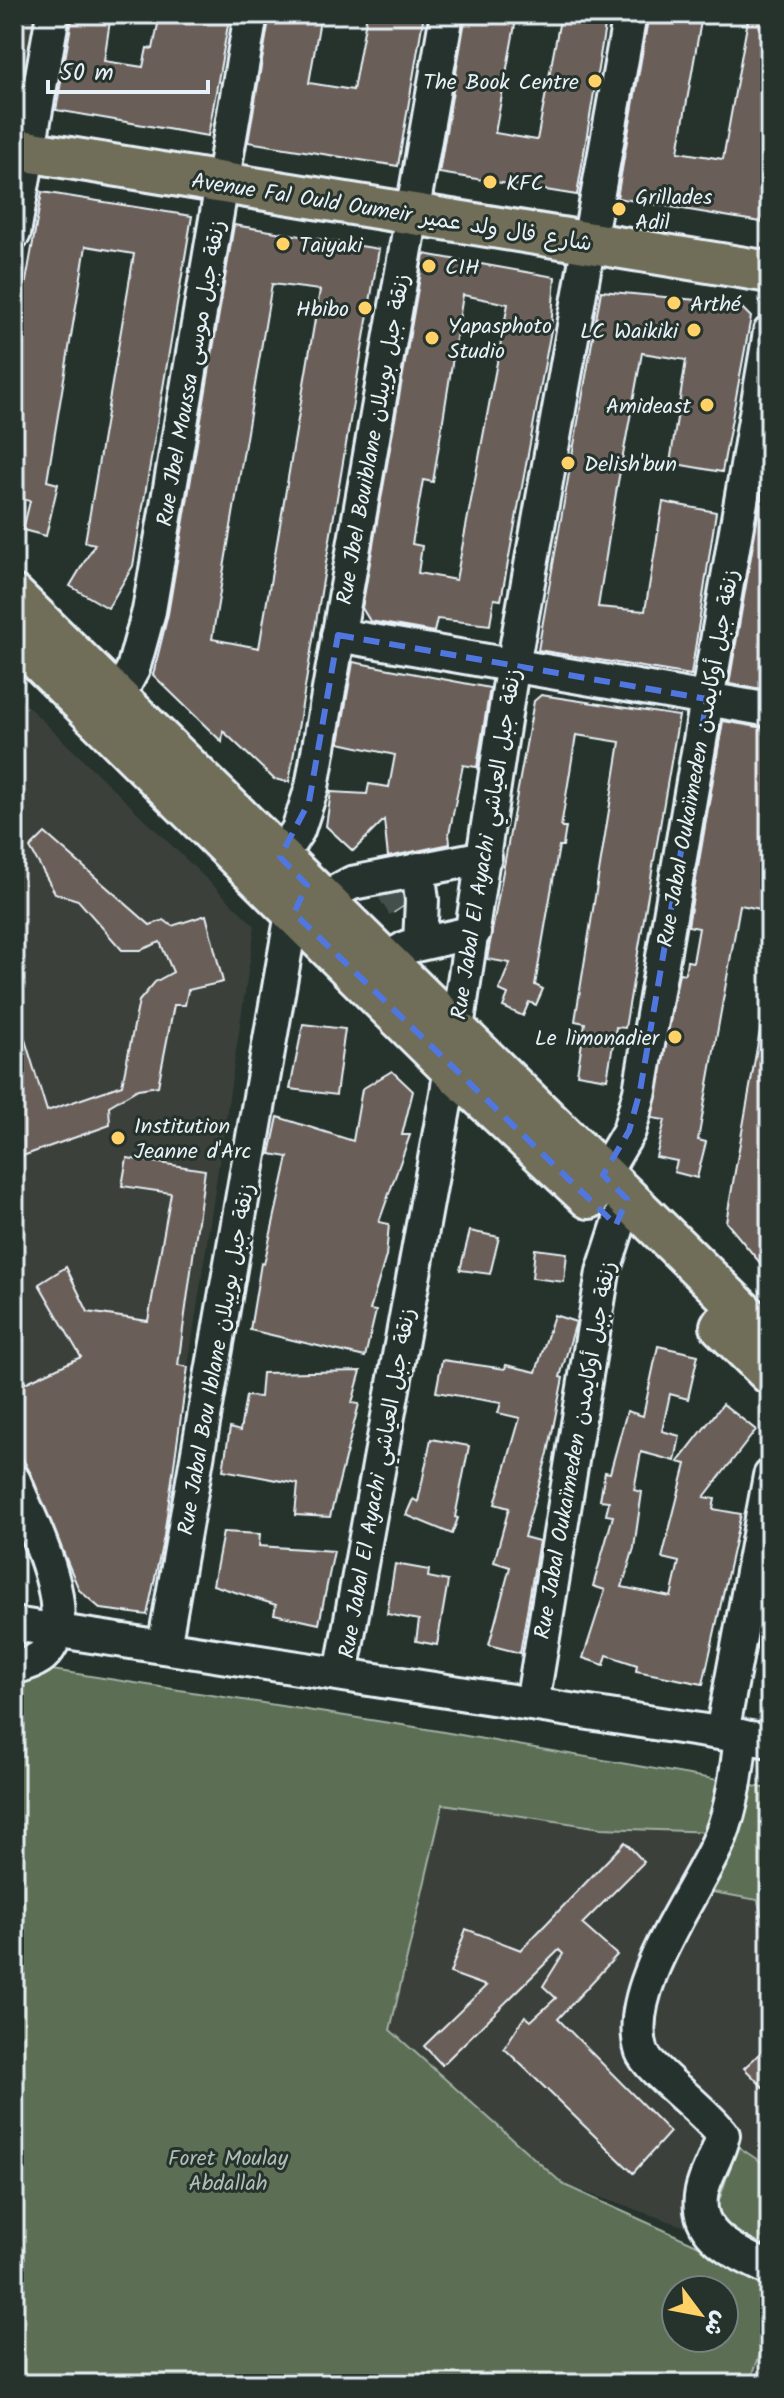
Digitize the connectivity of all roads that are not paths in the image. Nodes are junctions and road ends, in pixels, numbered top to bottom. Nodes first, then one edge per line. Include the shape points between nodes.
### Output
1 (53, 14) edge
2 (251, 14) edge
3 (447, 14) edge
4 (630, 14) edge
5 (21, 150) edge
6 (222, 183) junction
7 (412, 214) junction
8 (14, 233) edge
9 (590, 244) junction
10 (770, 272) edge
11 (770, 332) edge
12 (14, 596) edge
13 (338, 635) junction
14 (14, 636) edge
15 (513, 667) junction
16 (707, 699) junction
17 (770, 710) edge
18 (111, 711) junction
19 (280, 857) junction
20 (485, 857) junction
21 (418, 869) junction
22 (308, 899) junction
23 (400, 917) junction
24 (474, 932) junction
25 (455, 1029) junction
26 (450, 1068) junction
27 (616, 1200) junction
28 (770, 1338) edge
29 (770, 1374) edge
30 (770, 1476) edge
31 (14, 1481) edge
32 (14, 1624) edge
33 (56, 1631) junction
34 (164, 1647) junction
35 (14, 1668) edge
36 (341, 1674) junction
37 (532, 1704) junction
38 (744, 1737) edge
39 (770, 2269) edge

1 - 5 street
2 - 6 street, Rue Jbel Moussa زنقة جبل موسى
3 - 7 street, Rue Jbel Bouiblane زنقة جبل بويبلان
4 - 9 street, Rue Jabal El Ayachi زنقة جبل العياشي
5 - 6 main road, Avenue Fal Ould Oumeir شارع فال ولد عمير
5 - 8 street
6 - 7 main road, Avenue Fal Ould Oumeir شارع فال ولد عمير
6 - 18 street, Rue Jbel Moussa زنقة جبل موسى via 149,611 139,654
7 - 9 main road, Avenue Fal Ould Oumeir شارع فال ولد عمير
7 - 13 street, Rue Jbel Bouiblane زنقة جبل بويبلان
9 - 10 main road, Avenue Fal Ould Oumeir شارع فال ولد عمير
9 - 15 street, Rue Jabal El Ayachi زنقة جبل العياشي
11 - 16 street, Rue Jabal Oukaïmeden زنقة جبل أوكايمدن
12 - 18 main road
13 - 15 street
13 - 19 street, Rue Jbel Bouiblane زنقة جبل بويبلان via 309,802
14 - 18 main road
15 - 16 street
15 - 20 street, Rue Jabal El Ayachi زنقة جبل العياشي
16 - 17 street
16 - 27 street, Rue Jabal Oukaïmeden زنقة جبل أوكايمدن via 640,1091
18 - 19 main road
18 - 22 main road
19 - 22 main road
20 - 21 street
20 - 24 street, Rue Jabal El Ayachi زنقة جبل العياشي
21 - 23 street
21 - 23 street
22 - 23 main road
22 - 23 street via 341,887
22 - 26 main road
22 - 34 street, Rue Jabal Bou Iblane زنقة جبل بويبلان
23 - 24 street
23 - 25 main road
24 - 25 street, Rue Jabal El Ayachi زنقة جبل العياشي
25 - 26 street, Rue Jabal El Ayachi زنقة جبل العياشي
25 - 27 main road
26 - 27 main road
26 - 36 street, Rue Jabal El Ayachi زنقة جبل العياشي
27 - 28 main road
27 - 29 main road
27 - 37 street, Rue Jabal Oukaïmeden زنقة جبل أوكايمدن
30 - 38 street
31 - 33 street via 54,1580
32 - 33 street
33 - 34 street
33 - 35 street via 43,1655
34 - 36 street
36 - 37 street
37 - 38 street
38 - 39 street via 729,1810 705,1869 661,1949 643,2006 640,2038 643,2056 711,2117 723,2135 699,2210 706,2230 727,2248

